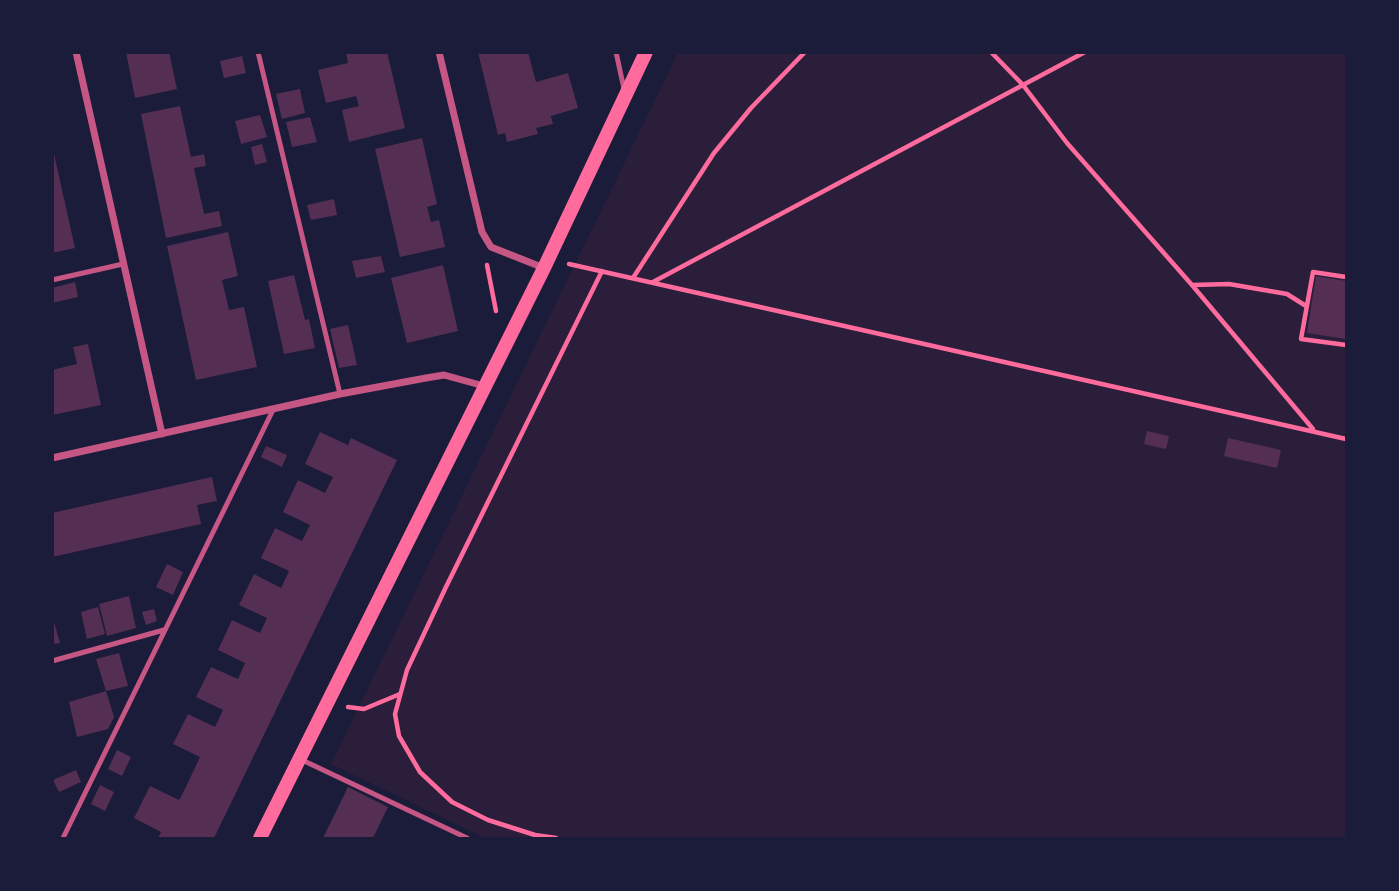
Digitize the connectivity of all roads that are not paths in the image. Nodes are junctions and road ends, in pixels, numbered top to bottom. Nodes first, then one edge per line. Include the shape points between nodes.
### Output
1 (76, 52) edge
2 (258, 52) edge
3 (439, 52) edge
4 (616, 52) edge
5 (646, 52) edge
6 (626, 95) junction
7 (123, 264) junction
8 (544, 268) junction
9 (52, 280) edge
10 (484, 386) junction
11 (340, 394) junction
12 (273, 410) junction
13 (162, 434) junction
14 (52, 458) edge
15 (165, 630) junction
16 (52, 661) edge
17 (299, 758) junction
18 (63, 838) edge
19 (260, 838) edge
20 (467, 838) edge

1 - 7 street
2 - 11 lane
3 - 8 street via 482,232 491,247
4 - 6 lane
5 - 6 main road
6 - 8 main road
7 - 9 lane
7 - 13 street
8 - 10 main road
10 - 11 street via 444,375
10 - 17 main road
11 - 12 street
12 - 13 street
12 - 15 lane
13 - 14 street
15 - 16 lane
15 - 18 lane
17 - 19 main road
17 - 20 lane

